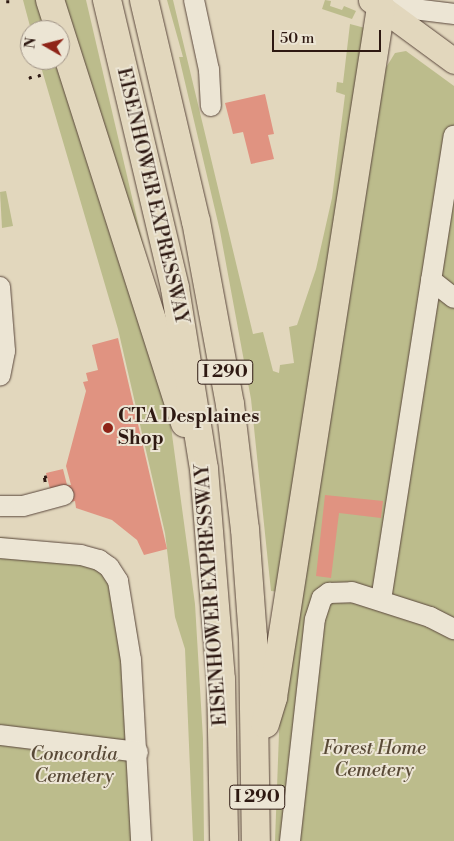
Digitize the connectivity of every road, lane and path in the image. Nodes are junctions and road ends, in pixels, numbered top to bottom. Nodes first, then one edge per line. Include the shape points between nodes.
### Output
1 (50, 0) edge
2 (107, 0) edge
3 (144, 0) edge
4 (194, 0) edge
5 (378, 2) edge
6 (454, 14) edge
7 (454, 61) edge
8 (211, 106) dead end
9 (454, 136) edge
10 (431, 280) junction
11 (0, 287) edge
12 (454, 298) edge
13 (0, 376) edge
14 (204, 469) junction
15 (64, 495) dead end
16 (0, 506) edge
17 (0, 548) edge
18 (381, 600) junction
19 (454, 629) edge
20 (0, 735) edge
21 (138, 752) junction
22 (257, 752) junction
23 (141, 841) edge
24 (224, 841) edge
25 (256, 841) edge
26 (290, 841) edge

1 - 14 highway via 149,304 178,405
2 - 14 highway, EISENHOWER EXPRESSWAY / I 290 via 175,288
3 - 22 highway, EISENHOWER EXPRESSWAY / I 290 via 196,221 230,404 247,549
4 - 8 street via 209,70
5 - 6 street
5 - 7 main road
5 - 22 highway via 273,697
9 - 10 street
10 - 12 street
10 - 18 street
11 - 13 street via 5,352
14 - 24 highway, EISENHOWER EXPRESSWAY / I 290 via 221,679
15 - 16 street via 23,506
17 - 21 street via 81,555 99,560 118,581 131,660
18 - 19 street
18 - 26 street via 340,591 329,593 317,606
20 - 21 street
21 - 23 street
22 - 25 highway, EISENHOWER EXPRESSWAY / I 290

